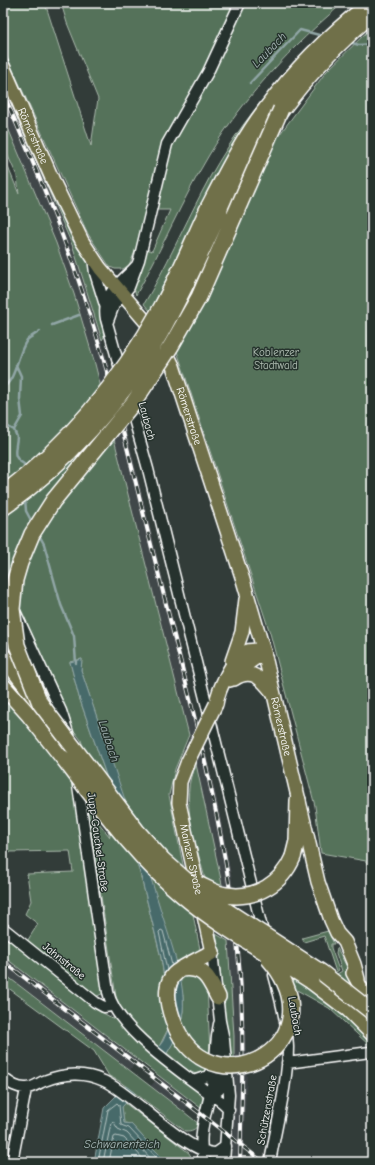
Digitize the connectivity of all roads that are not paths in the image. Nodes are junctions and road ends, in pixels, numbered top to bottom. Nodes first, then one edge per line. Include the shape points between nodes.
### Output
1 (240, 3) edge
2 (370, 3) edge
3 (372, 14) edge
4 (3, 66) edge
5 (282, 109) junction
6 (93, 258) junction
7 (119, 291) junction
8 (105, 305) junction
9 (107, 324) junction
10 (3, 494) edge
11 (3, 508) edge
12 (3, 585) edge
13 (247, 593) junction
14 (264, 652) junction
15 (3, 656) edge
16 (231, 668) junction
17 (228, 683) junction
18 (3, 686) edge
19 (275, 696) junction
20 (40, 703) junction
21 (216, 704) junction
22 (298, 800) junction
23 (177, 874) junction
24 (3, 928) edge
25 (260, 949) junction
26 (205, 961) junction
27 (218, 997) junction
28 (112, 1006) junction
29 (372, 1008) edge
30 (372, 1012) edge
31 (220, 1021) junction
32 (372, 1034) edge
33 (370, 1052) dead end
34 (227, 1063) junction
35 (287, 1063) junction
36 (214, 1066) junction
37 (3, 1078) edge
38 (193, 1081) junction
39 (26, 1089) junction
40 (211, 1094) junction
41 (229, 1110) junction
42 (172, 1131) junction
43 (202, 1134) junction
44 (226, 1146) junction
45 (202, 1150) junction
46 (12, 1162) edge
47 (205, 1162) edge
48 (224, 1162) edge
49 (270, 1162) edge

1 - 7 street via 208,72 167,144 136,266 130,284
2 - 10 highway, bridge via 312,55 265,110 224,176 162,306 114,382 67,438
3 - 5 highway via 322,60
4 - 6 main road, Römerstraße via 54,183
5 - 11 highway, bridge via 244,165 185,288 160,335 136,372 104,415 79,441 34,484
5 - 20 highway, bridge via 184,325 134,402 53,501 27,545 15,580 12,620 20,658
6 - 7 main road, Römerstraße
6 - 8 street, Laubach
7 - 8 street via 107,298
7 - 9 street
7 - 13 main road, Römerstraße via 159,336 169,356
8 - 9 street, Laubach
9 - 35 street, Laubach via 148,469 274,974 286,1027
12 - 28 street, Jupp-Gauchel-Straße via 61,711 69,734
13 - 14 main road, Römerstraße
13 - 16 main road via 242,632
14 - 16 main road, Mainzer Straße via 246,652
14 - 17 main road, Mainzer Straße via 239,670
14 - 19 main road, Römerstraße
15 - 20 highway, bridge
16 - 21 main road, Mainzer Straße
17 - 19 main road via 241,675 253,674 262,680
17 - 21 main road, Mainzer Straße
18 - 25 highway, bridge via 29,715 120,832 156,871 183,896
19 - 22 main road, Römerstraße
20 - 23 highway, bridge via 137,831
21 - 26 main road, Mainzer Straße, bridge via 188,760 180,782 179,803
22 - 23 highway, bridge via 297,841 293,857 286,871 274,883 259,892 243,895 219,893
22 - 29 main road, Römerstraße via 318,882 337,933 345,942
23 - 30 highway, bridge via 208,899 315,968
24 - 28 street, Jahnstraße via 95,1002 104,1007
25 - 26 highway, bridge via 285,981 290,997 290,1017 285,1032 275,1047 262,1058 245,1065 229,1066 211,1062 194,1052 183,1040 173,1020 168,997 172,978 181,969
25 - 32 highway, bridge via 311,981 348,1009
26 - 27 street, Mainzer Straße
26 - 27 highway via 209,980
27 - 31 street, Mainzer Straße
28 - 38 street, Jupp-Gauchel-Straße via 126,1025
31 - 34 street, Mainzer Straße
31 - 36 street, Mainzer Straße
33 - 35 street
34 - 40 street, Mainzer Straße via 219,1090
34 - 41 street, Mainzer Straße
35 - 49 street, Schützenstraße
36 - 38 street via 208,1076
36 - 40 street, Mainzer Straße
37 - 39 street via 13,1085
38 - 40 street, Jupp-Gauchel-Straße
39 - 42 street via 68,1074 90,1074 117,1088
39 - 46 street
40 - 41 street, Jupp-Gauchel-Straße via 221,1100
40 - 43 street, Mainzer Straße
41 - 44 street, Mainzer Straße
42 - 43 street via 191,1138
42 - 45 street
43 - 45 street, Mainzer Straße
44 - 45 street via 216,1153
44 - 48 street, Mainzer Straße
45 - 47 street, Mainzer Straße

